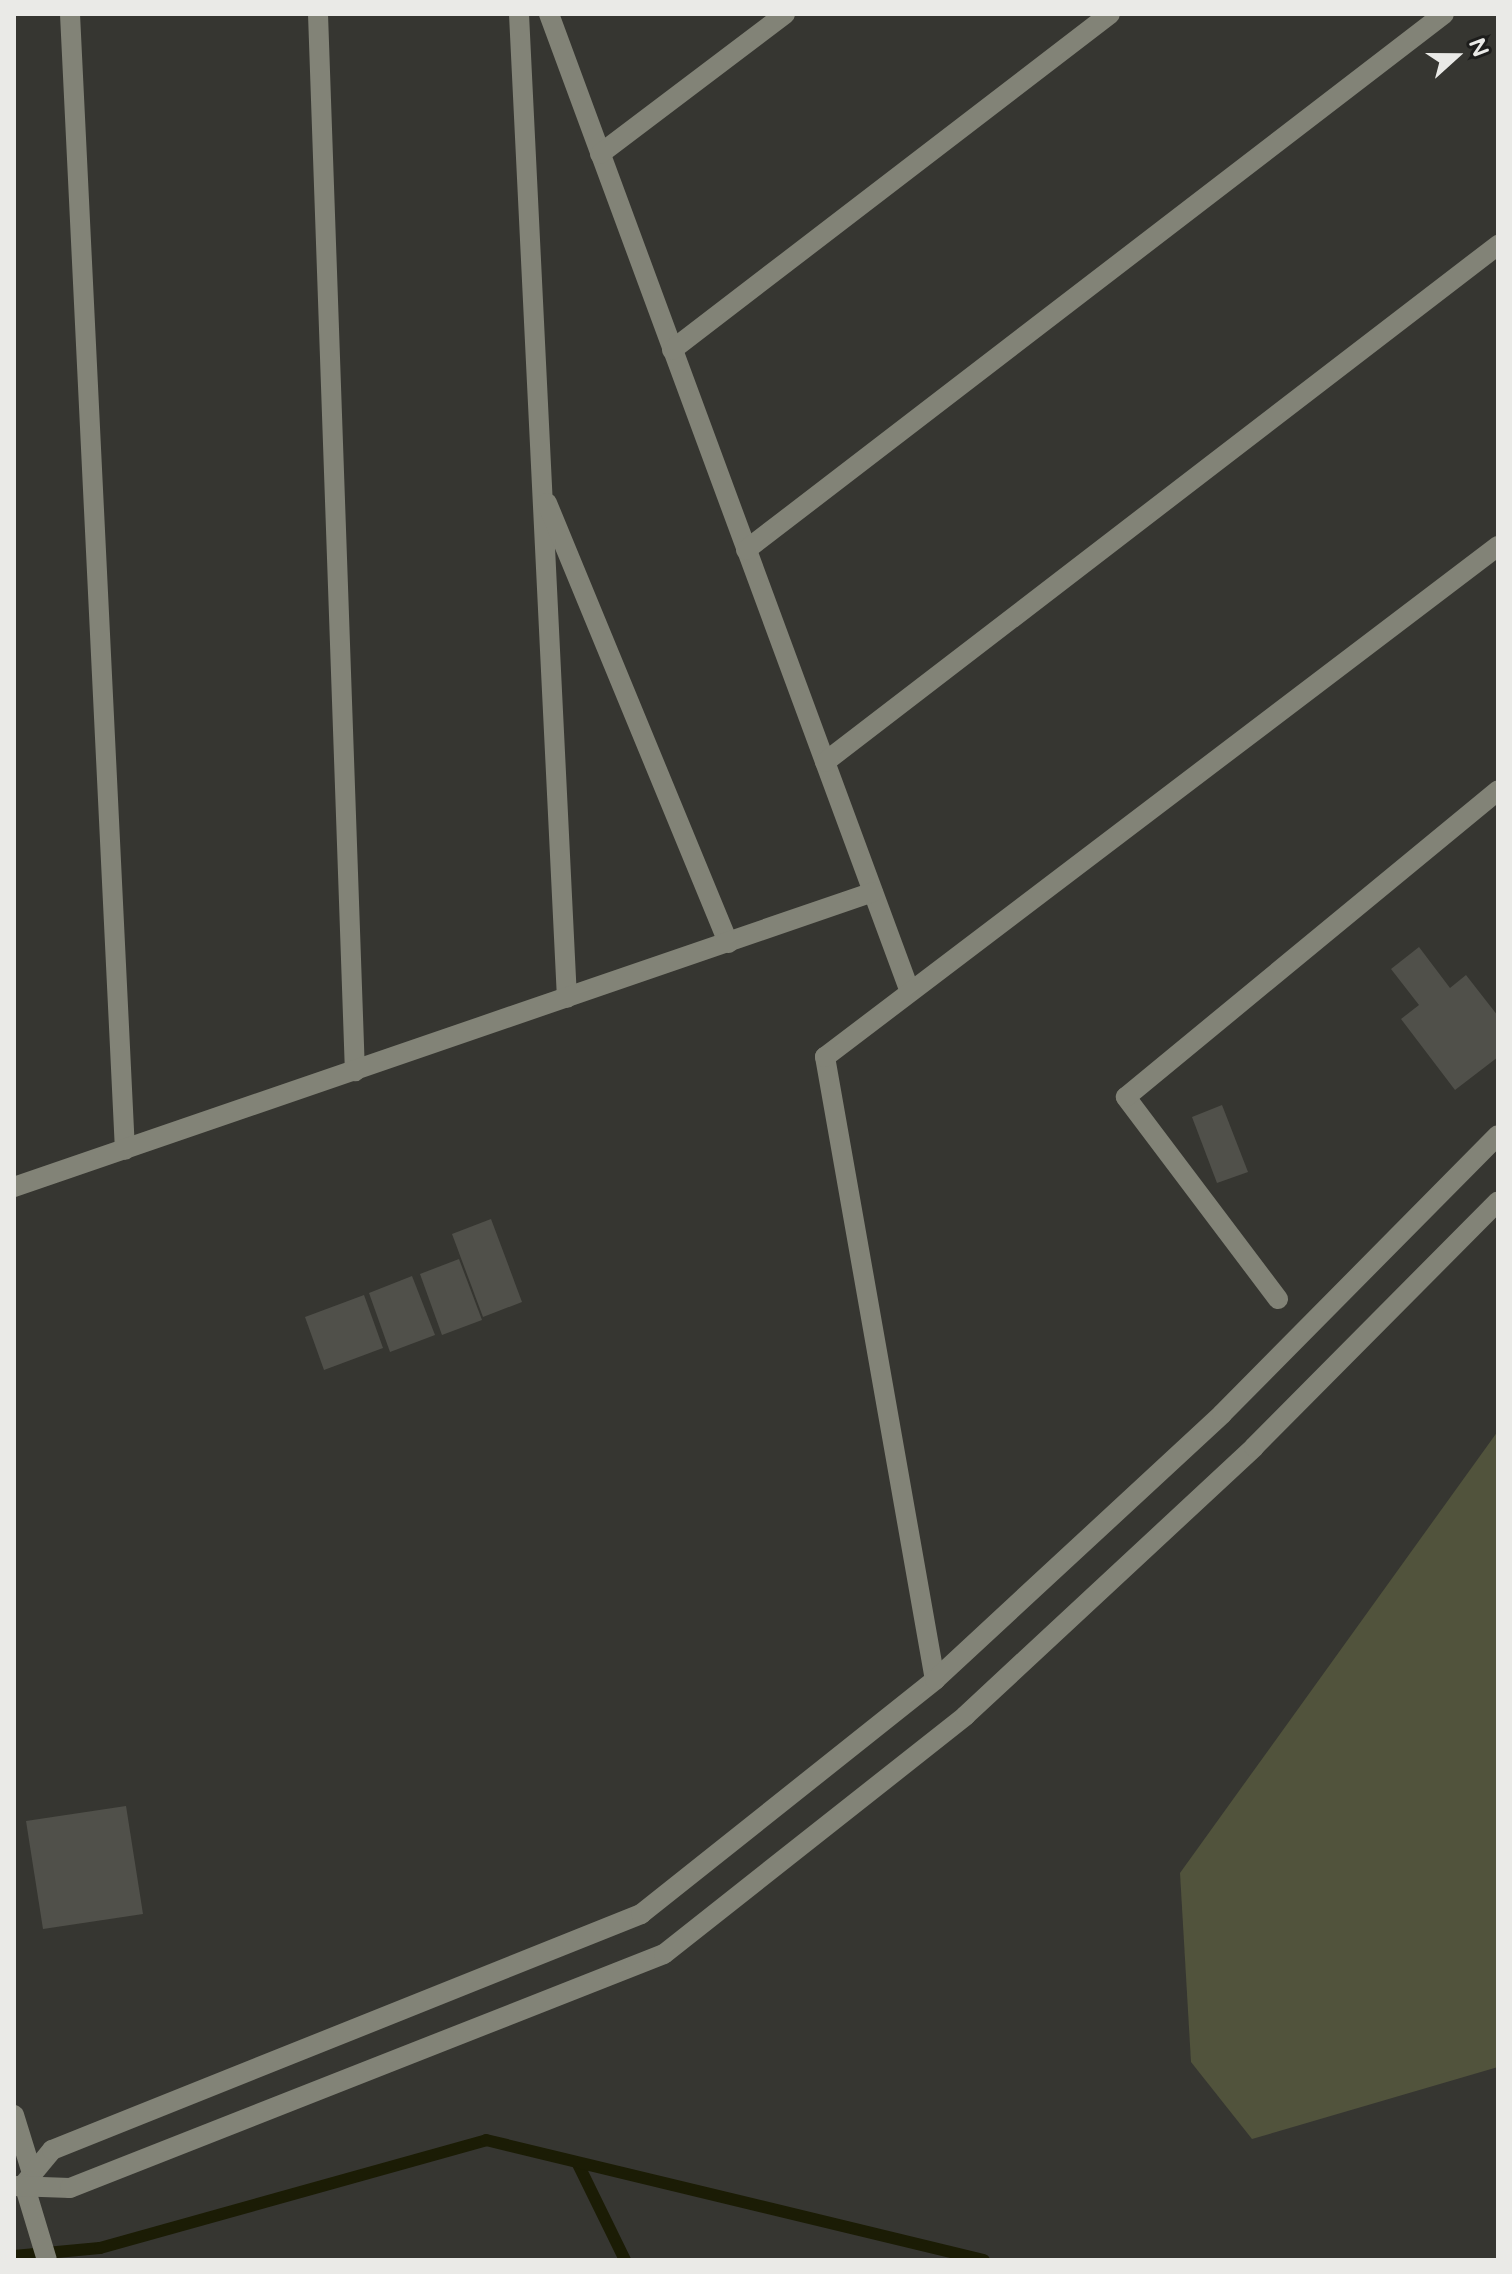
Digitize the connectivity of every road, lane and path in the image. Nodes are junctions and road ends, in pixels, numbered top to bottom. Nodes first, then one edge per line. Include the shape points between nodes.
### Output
1 (70, 14) edge
2 (318, 14) edge
3 (519, 14) edge
4 (549, 14) edge
5 (785, 14) edge
6 (1110, 14) edge
7 (1444, 14) edge
8 (600, 154) junction
9 (1498, 245) edge
10 (672, 350) junction
11 (541, 488) junction
12 (1498, 546) edge
13 (746, 550) junction
14 (825, 762) junction
15 (1498, 790) edge
16 (873, 892) junction
17 (728, 943) junction
18 (910, 992) junction
19 (567, 998) junction
20 (355, 1071) junction
21 (1498, 1135) edge
22 (125, 1150) junction
23 (14, 1187) edge
24 (1498, 1201) edge
25 (1278, 1299) dead end
26 (935, 1680) junction
27 (14, 2115) edge
28 (25, 2186) edge
29 (47, 2260) edge

1 - 22 street
2 - 20 street
3 - 11 street
4 - 8 street
5 - 8 street
6 - 10 street
7 - 13 street
8 - 10 street
9 - 14 street
10 - 13 street
11 - 17 street
11 - 19 street
12 - 18 street
13 - 14 street
14 - 16 street
15 - 25 street via 1126,1097
16 - 17 street
16 - 18 street
17 - 19 street
18 - 26 street via 825,1057
19 - 20 street
20 - 22 street
21 - 26 street via 1222,1414
22 - 23 street
24 - 28 street via 1254,1447 965,1716 664,1954 70,2188
26 - 28 street via 641,1914 52,2150
27 - 28 street
28 - 29 street

